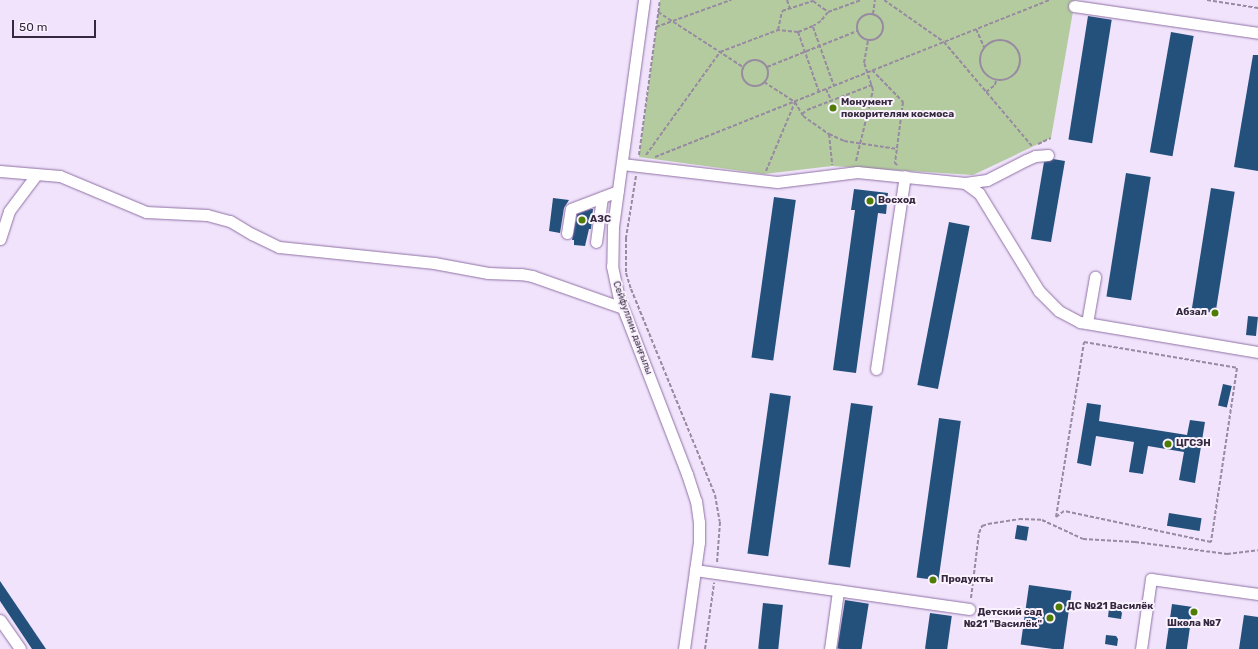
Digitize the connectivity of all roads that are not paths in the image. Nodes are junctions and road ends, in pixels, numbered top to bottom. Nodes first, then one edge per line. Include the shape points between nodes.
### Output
1 (644, 0) edge
2 (1074, 6) dead end
3 (1258, 33) edge
4 (1048, 155) dead end
5 (622, 164) junction
6 (0, 171) edge
7 (36, 175) junction
8 (905, 176) junction
9 (965, 183) junction
10 (618, 191) junction
11 (602, 197) junction
12 (567, 233) dead end
13 (0, 239) edge
14 (612, 251) junction
15 (1095, 277) dead end
16 (623, 308) junction
17 (1087, 323) junction
18 (1258, 352) edge
19 (876, 369) dead end
20 (695, 570) junction
21 (838, 591) junction
22 (1258, 594) edge
23 (969, 609) road end
24 (0, 620) edge
25 (20, 649) edge
26 (684, 649) edge
27 (830, 649) edge
28 (1141, 649) edge

1 - 5 street, Сейфуллин даңғылы
2 - 3 street
4 - 9 street via 1026,160 987,180
5 - 8 street via 641,162 777,182 857,172
5 - 10 street, Сейфуллин даңғылы
6 - 7 street
7 - 13 street via 9,211
7 - 16 street via 60,176 146,212 207,215 230,221 280,247 434,263 488,273 521,274
8 - 9 street
8 - 19 street
9 - 17 street via 980,193 1039,291 1059,311
10 - 11 street
10 - 14 street, Сейфуллин даңғылы
11 - 12 street via 571,209
11 - 14 street via 593,240
14 - 16 street, Сейфуллин даңғылы via 614,281
15 - 17 street
16 - 20 street, Сейфуллин даңғылы via 696,501 699,542
17 - 18 street
20 - 21 street
20 - 26 street, Сейфуллин даңғылы
21 - 23 street
21 - 27 street
22 - 28 street via 1151,579
24 - 25 street

